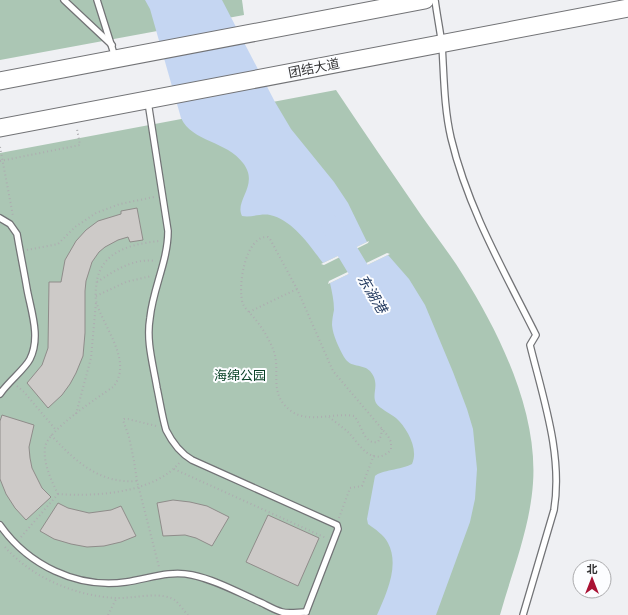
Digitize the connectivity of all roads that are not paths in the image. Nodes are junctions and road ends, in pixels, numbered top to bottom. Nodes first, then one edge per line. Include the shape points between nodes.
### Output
1 (97, 0) edge
2 (425, 0) edge
3 (435, 0) edge
4 (67, 1) edge
5 (628, 8) edge
6 (442, 43) junction
7 (114, 52) junction
8 (0, 81) edge
9 (152, 98) junction
10 (0, 128) edge
11 (0, 218) edge
12 (0, 394) edge
13 (0, 525) edge
14 (307, 613) edge
15 (523, 615) edge

1 - 7 lane
2 - 7 main road via 151,52
3 - 6 lane
4 - 7 lane
5 - 6 main road, 团结大道
6 - 9 main road, 团结大道
6 - 15 lane via 451,138 468,196 536,335 530,345 556,464 554,510
7 - 8 main road
9 - 10 main road, 团结大道
9 - 14 lane via 168,240 151,308 149,334 166,430 172,441 192,460 336,525 338,529
11 - 12 lane via 10,224 17,234 34,325 34,345 28,362
13 - 14 lane via 24,553 47,567 73,578 115,584 182,573 205,578 282,612

